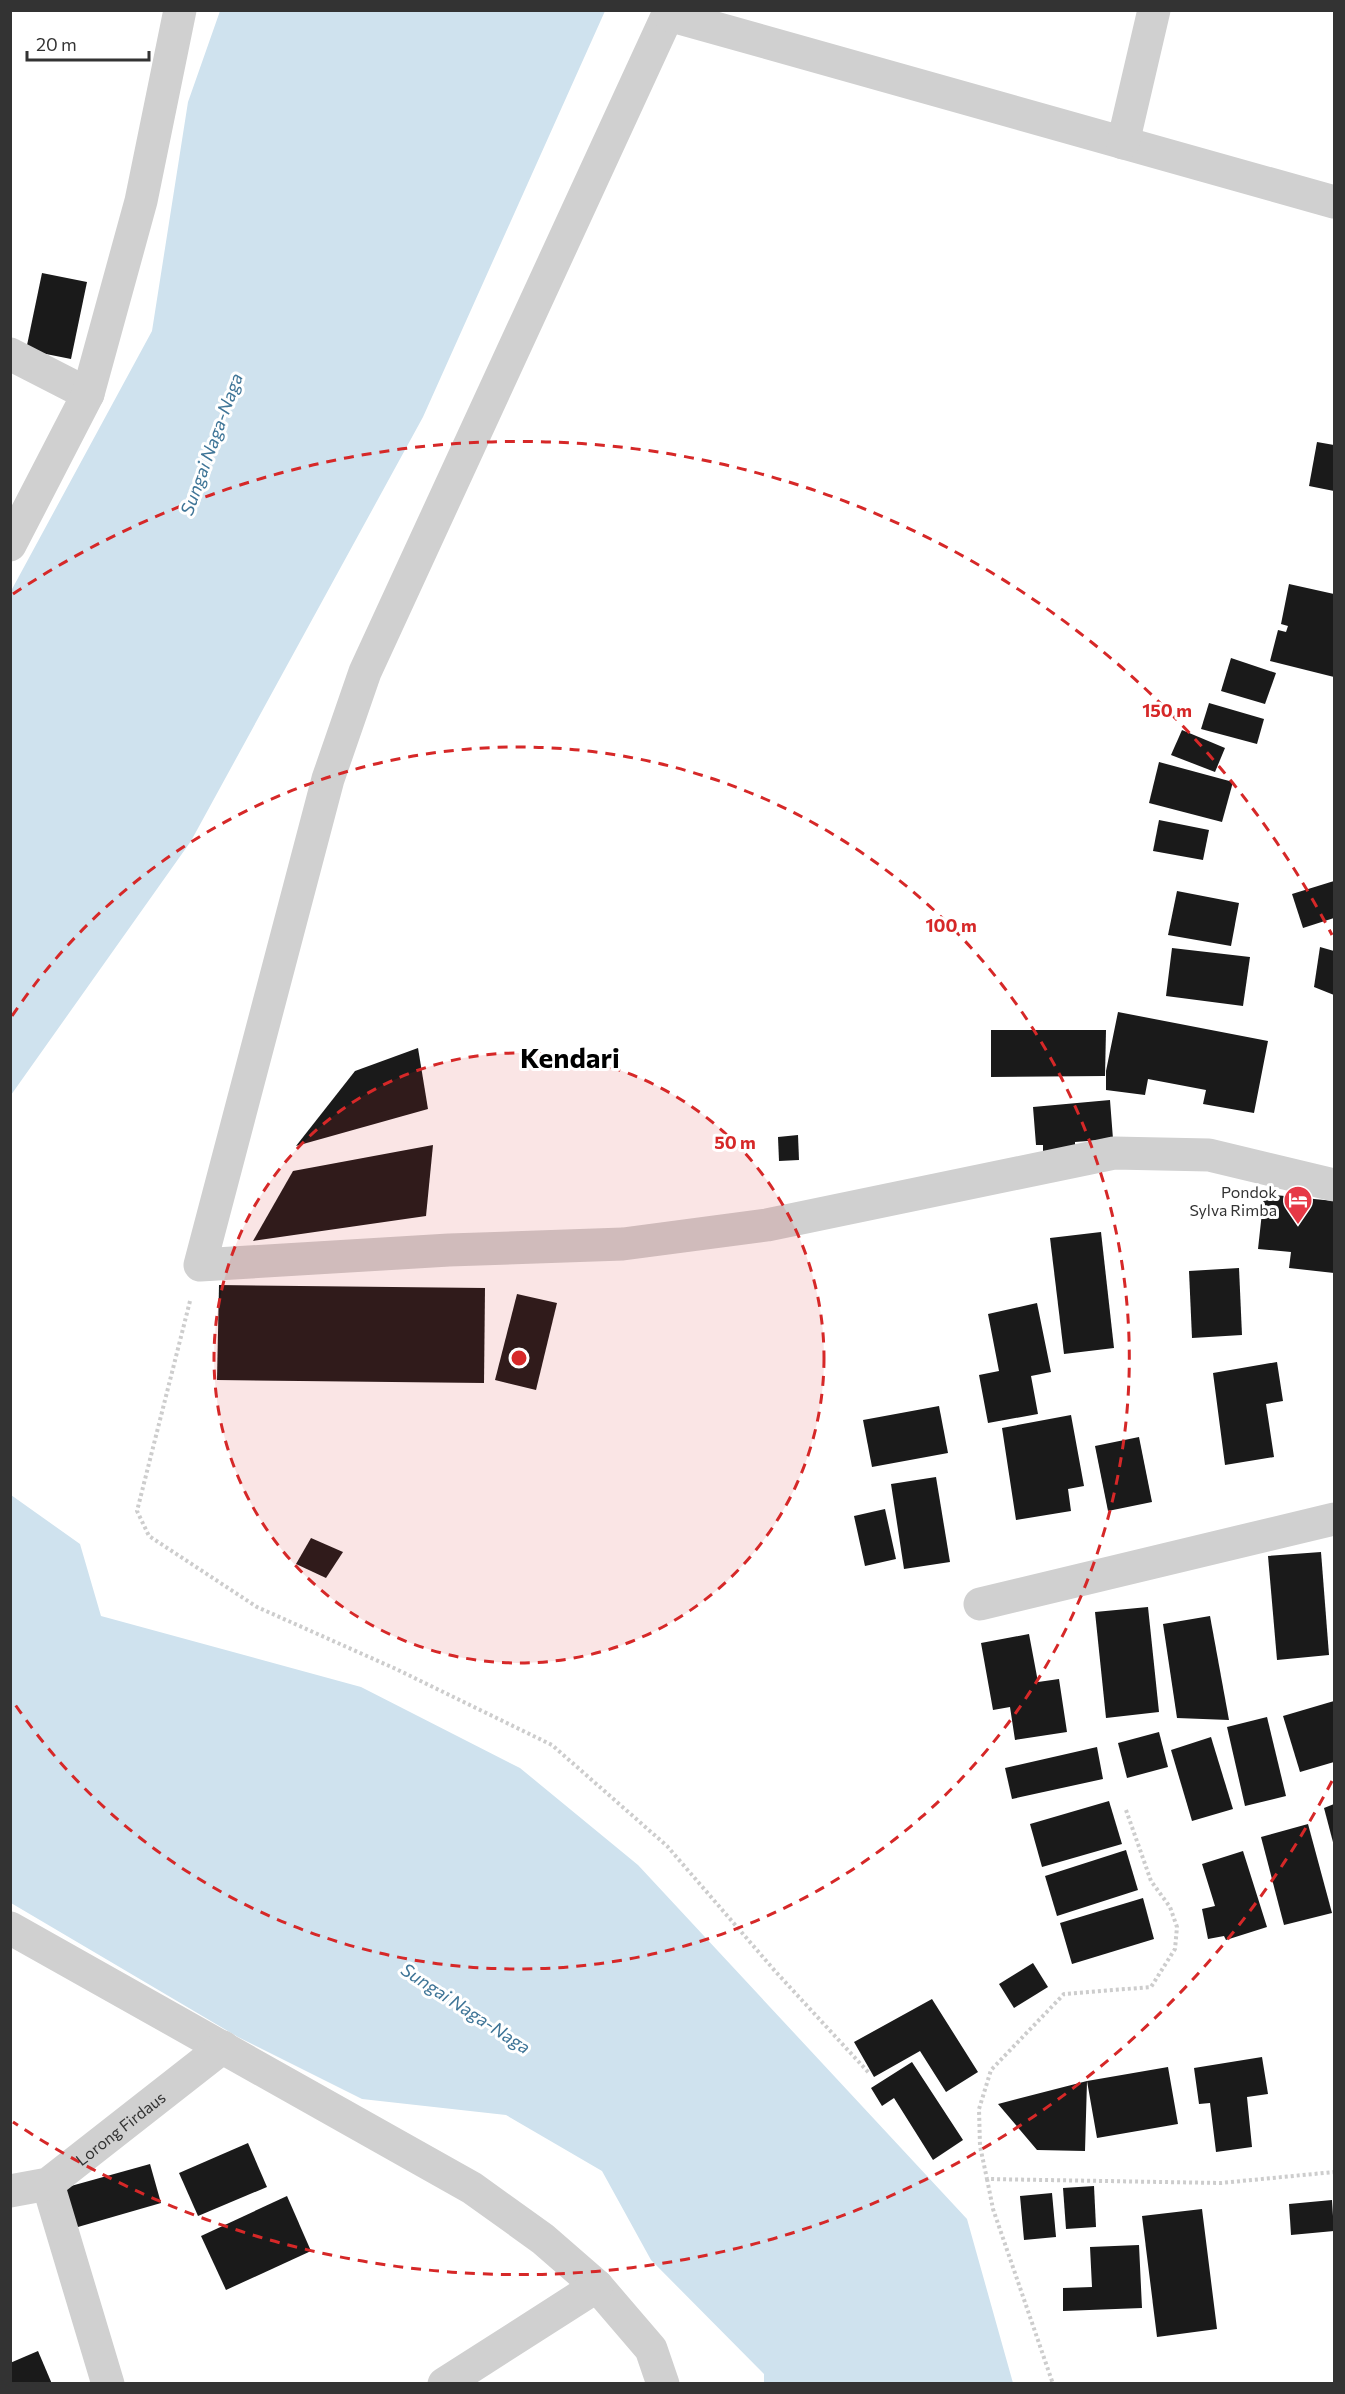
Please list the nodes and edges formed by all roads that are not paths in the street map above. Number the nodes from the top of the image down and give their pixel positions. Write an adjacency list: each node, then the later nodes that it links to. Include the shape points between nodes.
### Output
1 (180, 10): 7 (street, via 141,201)
2 (1154, 10): 4 (street)
3 (669, 13): 4 (street); 9 (street, via 365,672 328,779 200,1265 623,1244 766,1225 1114,1154 1209,1155)
4 (1123, 143): 5 (street)
5 (1335, 202)
6 (10, 354): 7 (street)
7 (88, 394): 8 (street)
8 (10, 545)
9 (1335, 1185)
10 (1335, 1519): 11 (street)
11 (980, 1604)
12 (10, 1928): 13 (street)
13 (223, 2047): 14 (street, Lorong Firdaus); 16 (street, via 472,2188 543,2239)
14 (48, 2184): 15 (street, Lorong Firdaus); 17 (street)
15 (10, 2191)
16 (597, 2286): 18 (street); 19 (street, via 651,2349)
17 (108, 2384)
18 (444, 2384)
19 (663, 2384)

